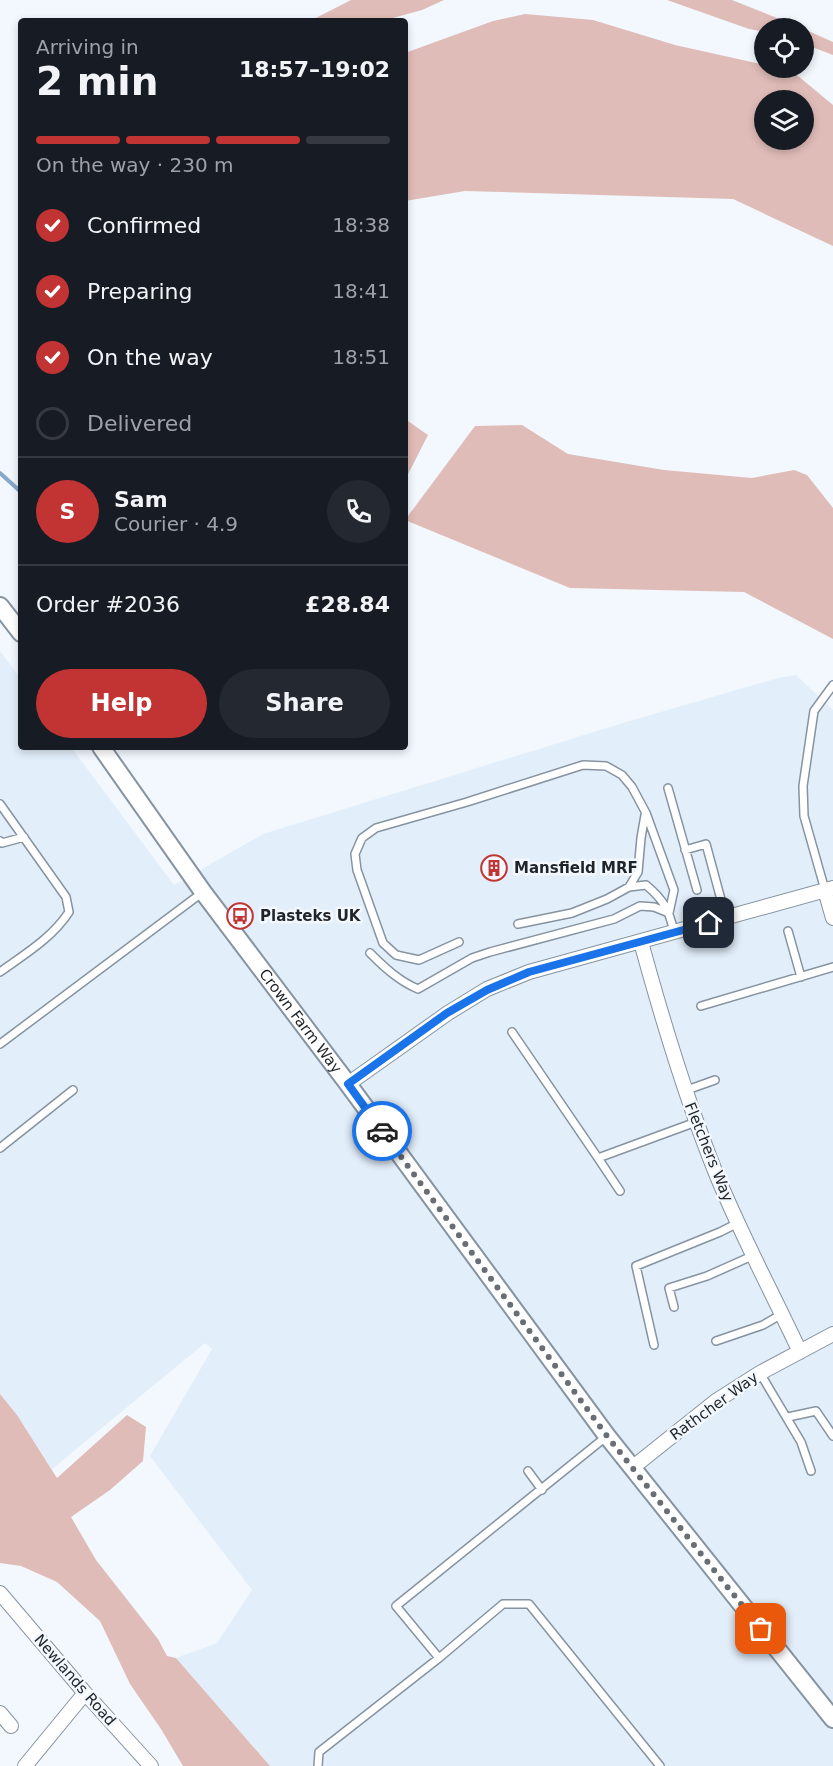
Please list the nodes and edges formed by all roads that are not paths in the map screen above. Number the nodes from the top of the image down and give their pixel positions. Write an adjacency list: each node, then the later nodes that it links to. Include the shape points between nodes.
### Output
1 (0, 606): 2 (street)
2 (18, 629)
3 (833, 685): 12 (lane, via 814,711 803,786 804,816)
4 (104, 750): 14 (street, Crown Farm Way)
5 (668, 788): 10 (lane)
6 (0, 804): 8 (lane)
7 (646, 813): 11 (lane, via 638,872); 15 (lane, via 674,890); 21 (lane, via 622,775 606,766 583,765 376,828 362,838 355,854 357,870 382,943 396,955 419,960)
8 (24, 837): 9 (lane); 25 (lane, via 66,897 69,912 60,926)
9 (0, 841)
10 (685, 850): 13 (lane); 16 (lane, via 706,844)
11 (629, 887): 15 (lane, via 646,885 659,896); 18 (lane, via 572,913)
12 (829, 889): 16 (street); 17 (street)
13 (697, 890)
14 (203, 892): 29 (lane); 31 (street, Crown Farm Way)
15 (669, 913): 20 (lane); 23 (lane, via 640,906 614,919 490,952 472,958 418,990)
16 (726, 918): 20 (street)
17 (833, 918)
18 (518, 924)
19 (788, 931): 26 (lane)
20 (675, 932): 22 (street)
21 (459, 942)
22 (641, 942): 31 (street, via 529,972 487,990 447,1013); 33 (street, Fletchers Way)
23 (370, 953)
24 (833, 967): 26 (lane)
25 (0, 972)
26 (801, 977): 27 (lane)
27 (701, 1006)
28 (512, 1032): 36 (lane)
29 (0, 1044)
30 (715, 1080): 33 (lane)
31 (348, 1084): 48 (street, Crown Farm Way)
32 (73, 1090): 35 (lane)
33 (684, 1091): 34 (street, Fletchers Way)
34 (696, 1122): 36 (lane); 38 (street, Fletchers Way)
35 (0, 1148)
36 (598, 1158): 37 (lane)
37 (620, 1191)
38 (738, 1223): 39 (street, Fletchers Way); 44 (lane, via 636,1266)
39 (752, 1256): 40 (lane, via 669,1288); 41 (street, Fletchers Way)
40 (674, 1308)
41 (782, 1314): 43 (lane); 45 (street, Fletchers Way)
42 (833, 1334): 45 (street, Rathcher Way)
43 (716, 1341)
44 (654, 1345)
45 (800, 1352): 46 (street, Rathcher Way)
46 (760, 1373): 47 (lane); 50 (street, Rathcher Way, via 716,1401)
47 (788, 1417): 49 (lane, via 816,1411); 52 (lane)
48 (607, 1436): 50 (street, Crown Farm Way); 53 (lane)
49 (833, 1436)
50 (632, 1468): 58 (street, Crown Farm Way)
51 (528, 1471): 53 (lane)
52 (811, 1471)
53 (542, 1490): 55 (lane, via 396,1606)
54 (0, 1593): 56 (street, Newlands Road)
55 (439, 1658): 62 (lane, via 319,1752); 63 (lane, via 503,1604 529,1604)
56 (85, 1693): 60 (street); 61 (street, Newlands Road)
57 (0, 1713): 59 (street)
58 (833, 1719)
59 (11, 1725)
60 (25, 1766)
61 (151, 1766)
62 (318, 1766)
63 (660, 1766)

